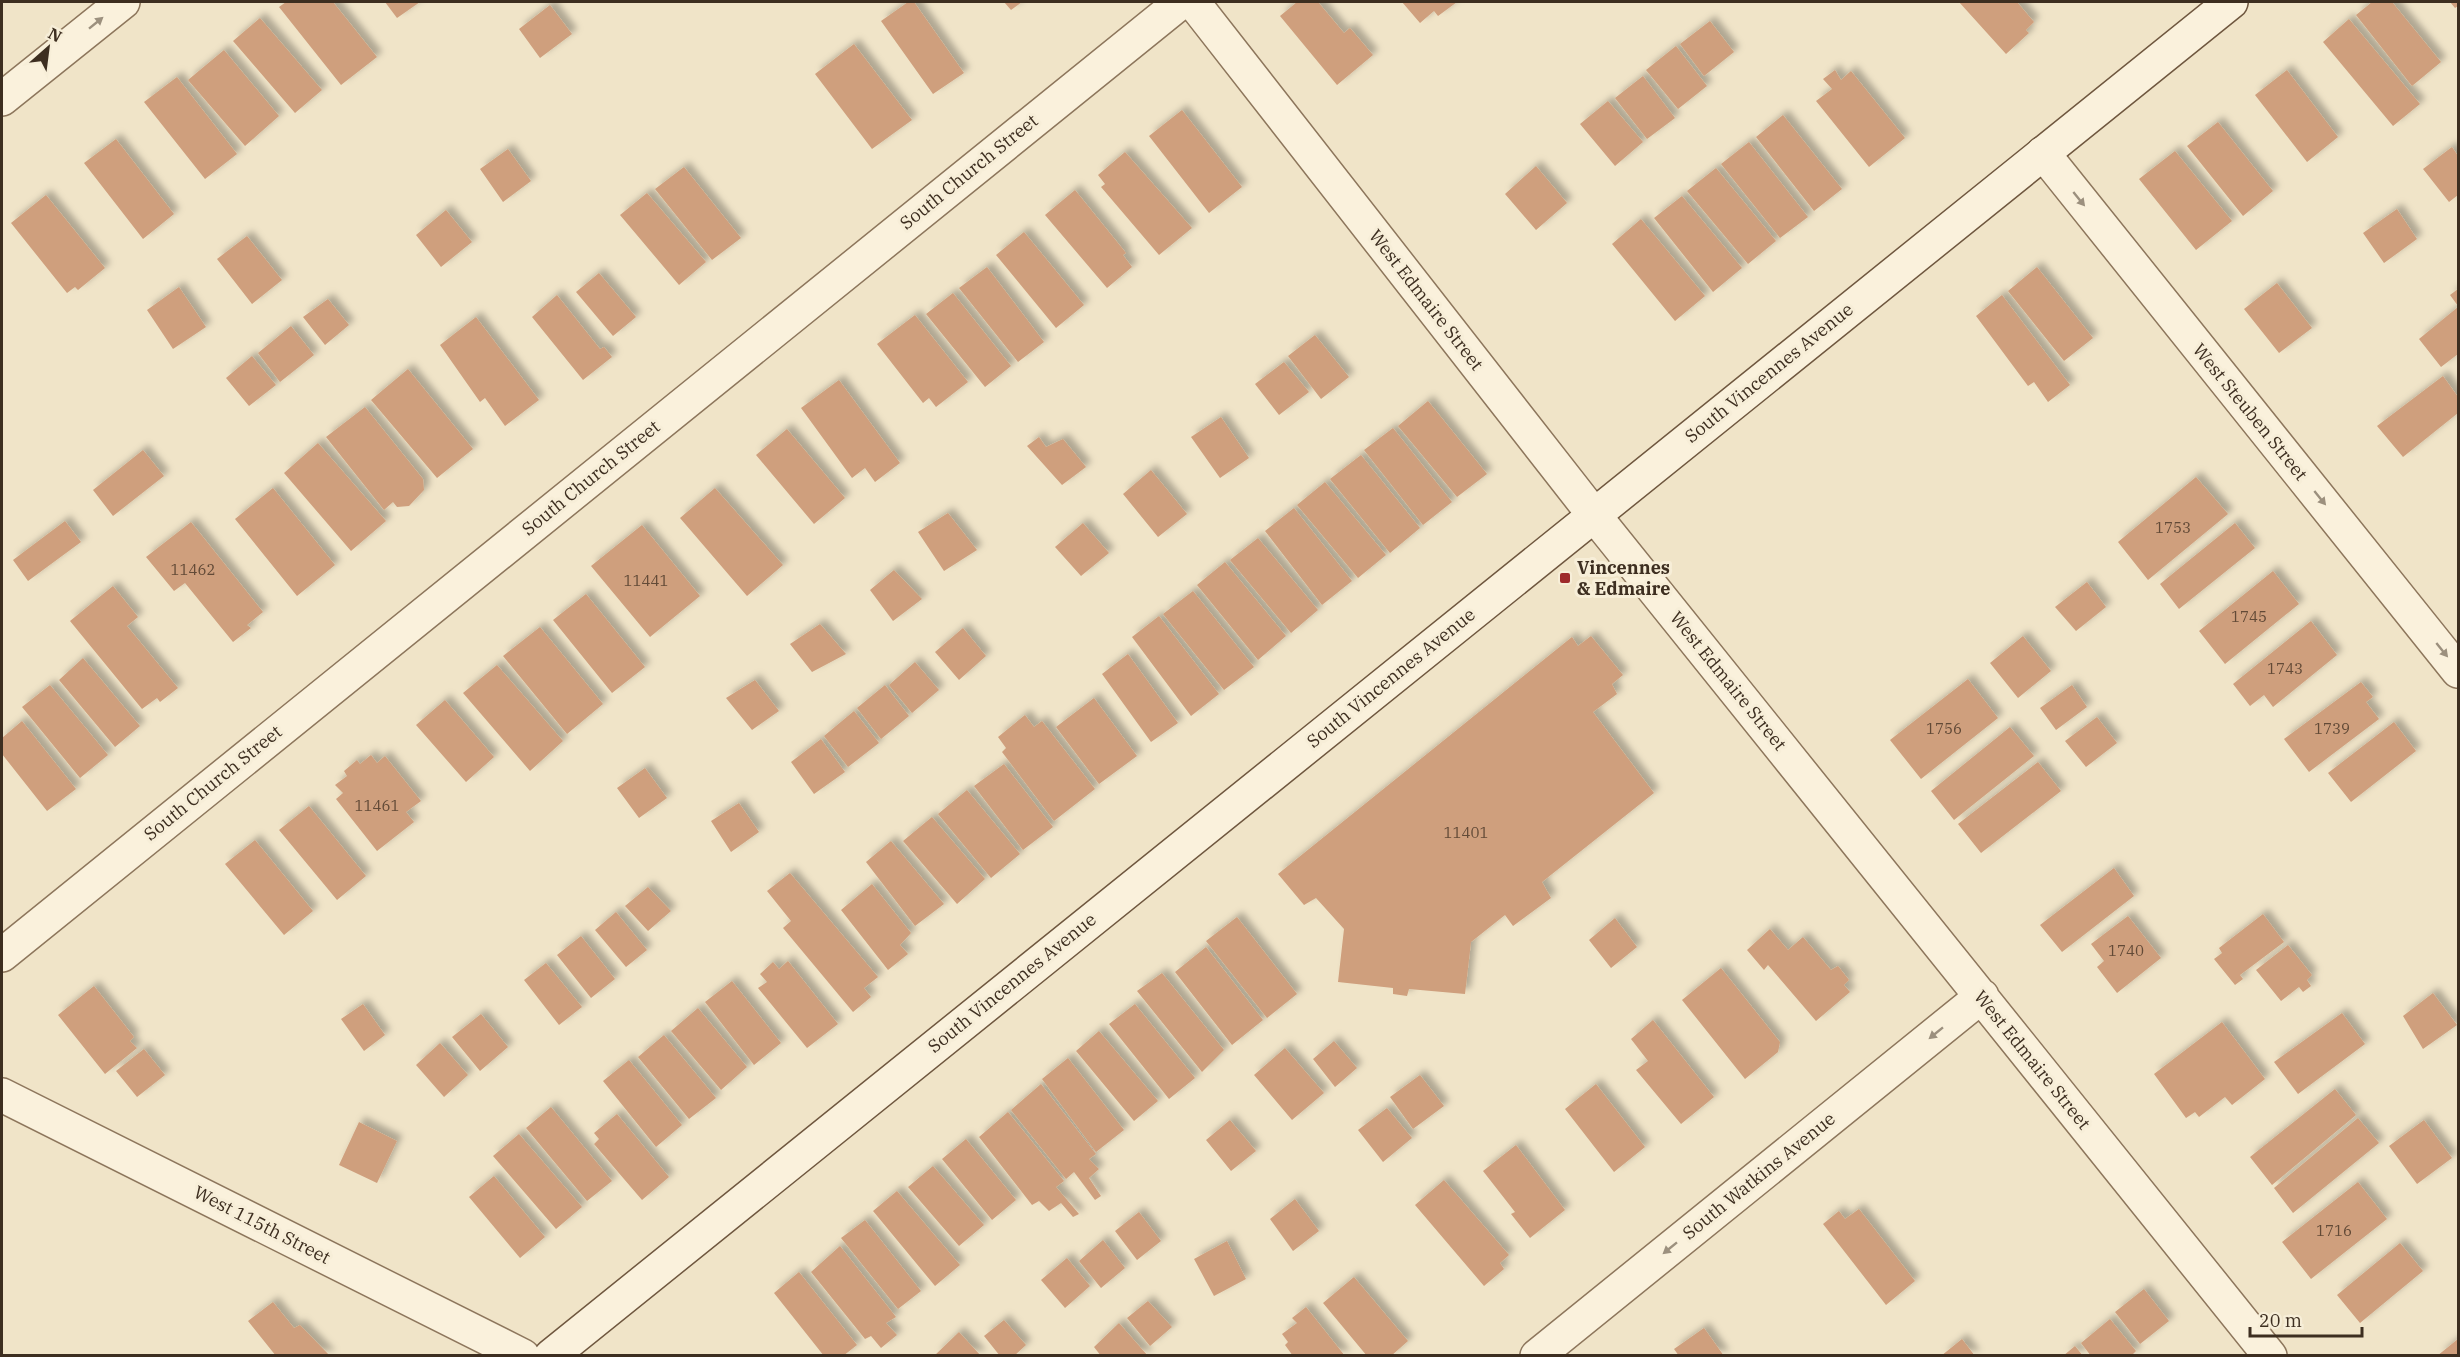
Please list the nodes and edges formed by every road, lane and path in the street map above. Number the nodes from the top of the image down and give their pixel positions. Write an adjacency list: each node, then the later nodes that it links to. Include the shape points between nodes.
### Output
1 (123, 2): 5 (street, one-way to 1)
2 (1181, 2): 9 (street, South Church Street)
3 (1193, 2): 7 (street, West Edmaire Street)
4 (2231, 2): 6 (street, South Vincennes Avenue)
5 (2, 99)
6 (2043, 153): 7 (street, South Vincennes Avenue); 8 (street, West Steuben Street, one-way to 8)
7 (1594, 515): 10 (street, West Edmaire Street); 13 (street, South Vincennes Avenue)
8 (2458, 671)
9 (2, 955)
10 (1982, 996): 14 (street, South Watkins Avenue, one-way to 14); 15 (street, West Edmaire Street)
11 (2, 1095): 12 (street, West 115th Street)
12 (523, 1356)
13 (551, 1356)
14 (1537, 1356)
15 (2270, 1356)

